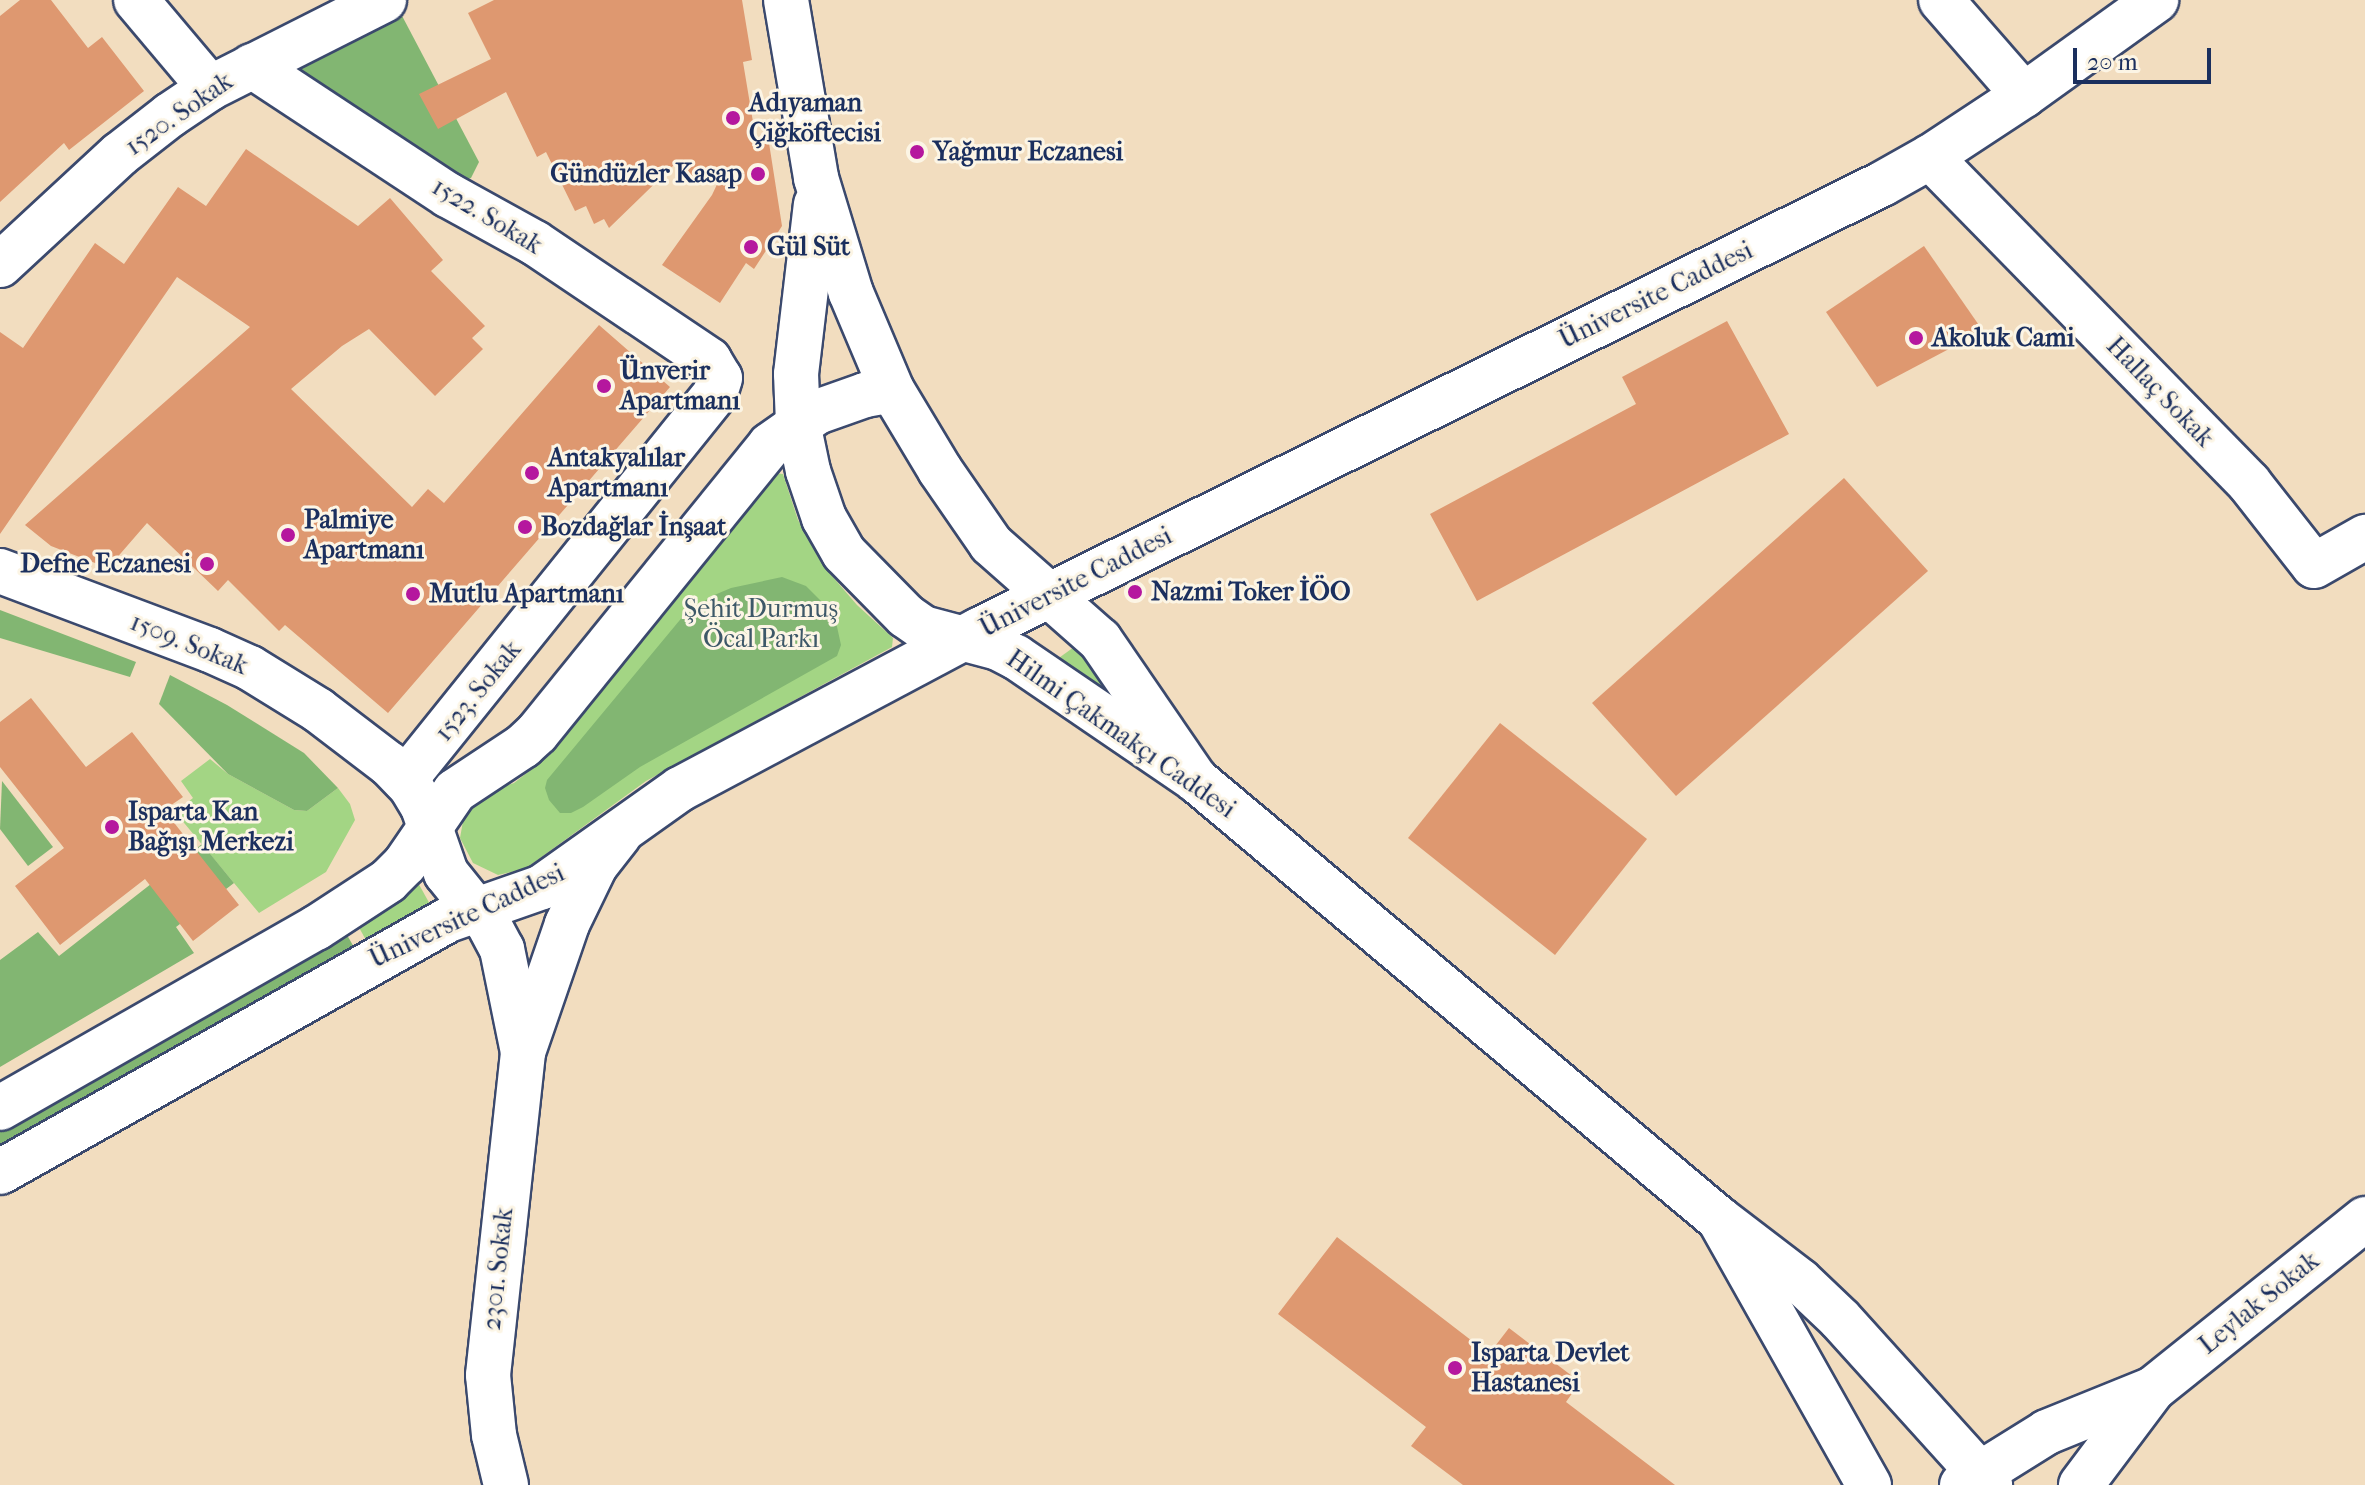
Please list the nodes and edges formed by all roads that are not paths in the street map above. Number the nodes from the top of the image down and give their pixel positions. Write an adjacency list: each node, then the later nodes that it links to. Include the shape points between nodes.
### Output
1 (136, 0): 7 (main road)
2 (384, 0): 6 (main road, 1520. Sokak)
3 (786, 0): 10 (main road, Hilmi Çakmakçı Caddesi)
4 (1941, 0): 8 (main road)
5 (2156, 0): 8 (main road, Üniversite Caddesi)
6 (252, 66): 7 (main road, 1520. Sokak); 12 (main road, 1522. Sokak, via 448,195 535,243 709,360)
7 (210, 88): 11 (main road, 1520. Sokak, via 120,154)
8 (2024, 95): 9 (main road, Üniversite Caddesi)
9 (1930, 157): 15 (main road, Hallaç Sokak, via 2249,483 2314,566); 17 (main road, Üniversite Caddesi)
10 (816, 178): 13 (main road, Hilmi Çakmakçı Caddesi, via 851,293); 14 (main road, Hilmi Çakmakçı Caddesi, via 796,374)
11 (0, 265)
12 (718, 372): 20 (main road, 1523. Sokak, via 715,394)
13 (892, 390): 14 (main road, via 842,402); 17 (main road, Hilmi Çakmakçı Caddesi, via 991,544)
14 (798, 423): 18 (main road, Hilmi Çakmakçı Caddesi, via 824,518 844,553 923,628); 19 (main road, via 757,460 537,733)
15 (2365, 537)
16 (0, 571): 20 (main road, 1509. Sokak, via 250,668)
17 (1048, 594): 18 (main road, Üniversite Caddesi); 21 (main road, Hilmi Çakmakçı Caddesi, via 1100,640)
18 (964, 639): 21 (main road, Hilmi Çakmakçı Caddesi, via 1016,657); 22 (main road, Üniversite Caddesi, via 680,789)
19 (486, 768): 20 (main road); 23 (main road, via 455,791)
20 (411, 773): 23 (main road, 1509. Sokak)
21 (1196, 780): 28 (main road, Hilmi Çakmakçı Caddesi)
22 (625, 826): 24 (main road, Üniversite Caddesi, via 542,887); 25 (main road, 2301. Sokak, via 580,894)
23 (431, 828): 24 (main road, 1509. Sokak, via 446,873); 26 (main road, via 405,864 371,894)
24 (474, 908): 25 (main road, 2301. Sokak, via 502,949); 27 (main road, Üniversite Caddesi)
25 (523, 1052): 32 (main road, 2301. Sokak, via 488,1375)
26 (0, 1108)
27 (0, 1172)
28 (1719, 1219): 31 (main road, Hilmi Çakmakçı Caddesi, via 1840,1319); 33 (main road, Hilmi Çakmakçı Caddesi)
29 (2365, 1219): 30 (main road, Leylak Sokak)
30 (2153, 1389): 31 (main road, Leylak Sokak, via 2047,1432); 34 (main road, Leylak Sokak)
31 (1977, 1481)
32 (506, 1485)
33 (1869, 1485)
34 (2081, 1485)

